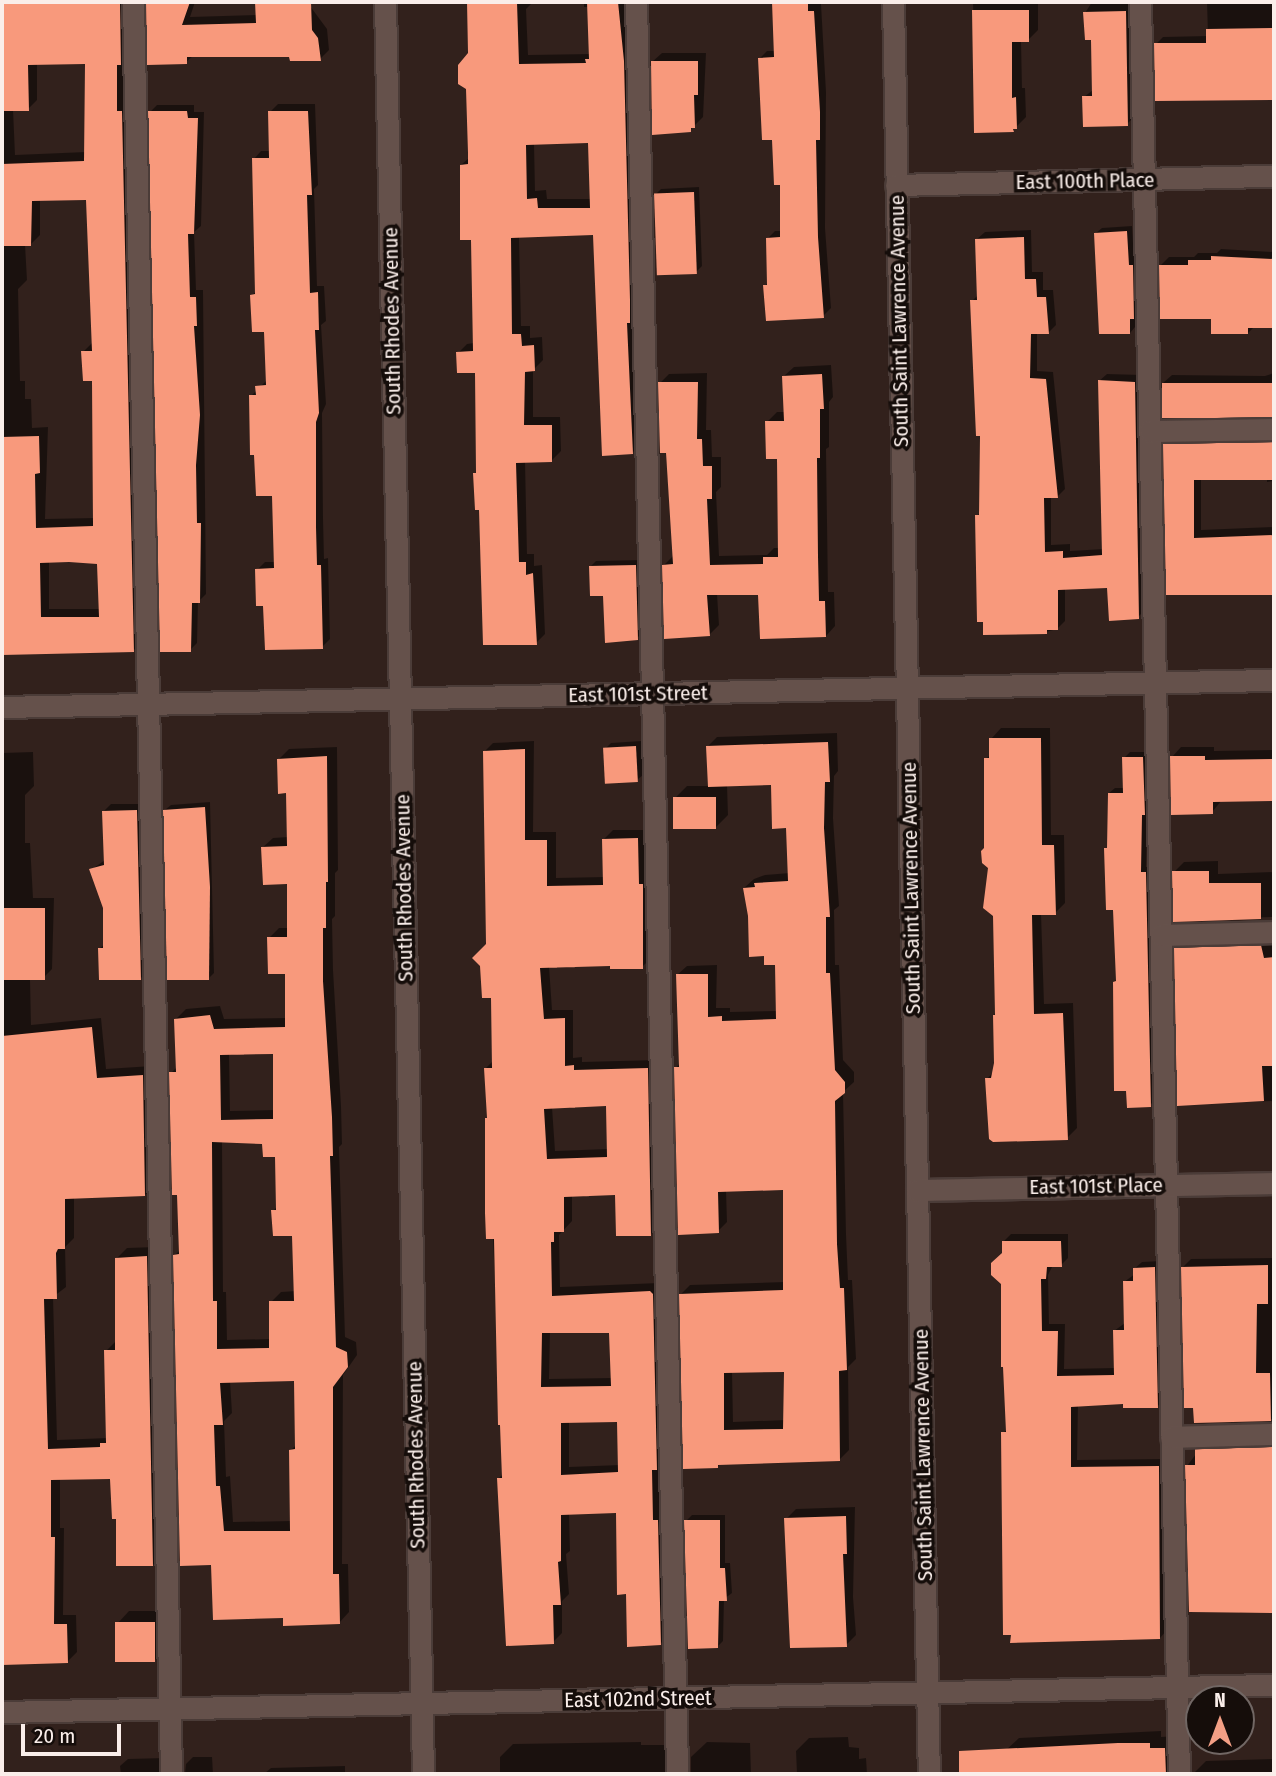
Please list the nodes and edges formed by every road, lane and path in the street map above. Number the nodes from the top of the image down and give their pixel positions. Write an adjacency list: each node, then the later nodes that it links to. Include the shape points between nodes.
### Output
1 (133, 2): 16 (street)
2 (385, 2): 15 (street, South Rhodes Avenue)
3 (636, 2): 14 (street)
4 (892, 2): 8 (street, South Saint Lawrence Avenue)
5 (1140, 2): 7 (street)
6 (1274, 176): 7 (street, East 100th Place)
7 (1144, 179): 8 (street, East 100th Place); 10 (street)
8 (896, 185): 13 (street, South Saint Lawrence Avenue)
9 (1274, 429): 10 (street)
10 (1150, 432): 12 (street)
11 (1274, 680): 12 (street, East 101st Street)
12 (1155, 682): 13 (street, East 101st Street); 19 (street)
13 (907, 688): 14 (street, East 101st Street); 22 (street, South Saint Lawrence Avenue)
14 (652, 693): 15 (street, East 101st Street); 28 (street)
15 (400, 698): 16 (street, East 101st Street); 29 (street, South Rhodes Avenue)
16 (148, 704): 17 (street, East 101st Street); 30 (street)
17 (2, 707)
18 (1274, 932): 19 (street)
19 (1161, 935): 21 (street)
20 (1274, 1182): 21 (street, East 101st Place)
21 (1166, 1185): 22 (street, East 101st Place); 24 (street)
22 (917, 1190): 27 (street, South Saint Lawrence Avenue)
23 (1274, 1434): 24 (street)
24 (1171, 1437): 26 (street)
25 (1274, 1685): 26 (street, East 102nd Street)
26 (1177, 1687): 27 (street, East 102nd Street); 36 (street)
27 (928, 1692): 28 (street, East 102nd Street); 35 (street, South Saint Lawrence Avenue)
28 (675, 1698): 29 (street, East 102nd Street); 34 (street)
29 (422, 1703): 30 (street, East 102nd Street); 33 (street, South Rhodes Avenue)
30 (170, 1708): 31 (street, East 102nd Street); 32 (street)
31 (2, 1712)
32 (171, 1774)
33 (423, 1774)
34 (677, 1774)
35 (929, 1774)
36 (1179, 1774)

